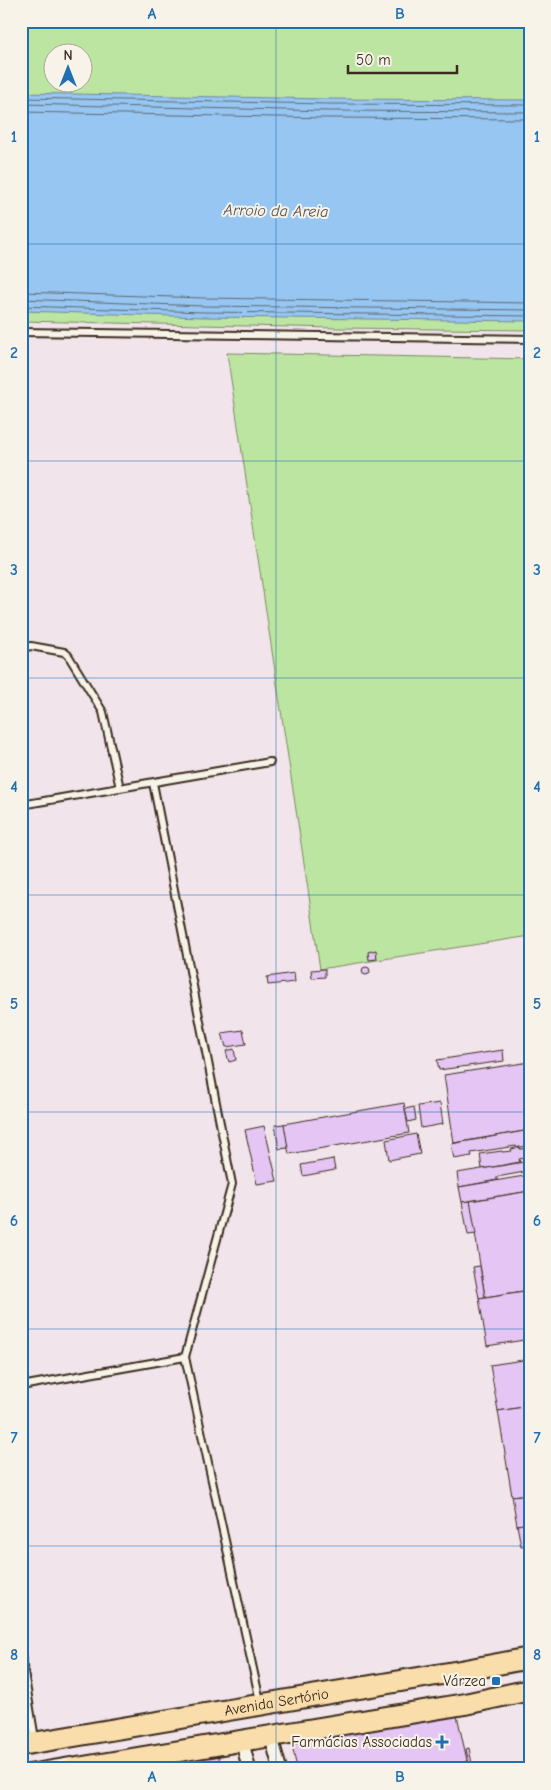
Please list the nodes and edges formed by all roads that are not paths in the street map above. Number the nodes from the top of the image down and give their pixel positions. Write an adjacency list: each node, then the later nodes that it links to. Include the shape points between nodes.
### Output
1 (21, 332): 2 (lane)
2 (530, 339)
3 (21, 648): 6 (lane, via 31,646 68,655 103,712)
4 (270, 762): 5 (lane)
5 (153, 783): 6 (lane); 8 (lane, via 232,1184)
6 (120, 788): 7 (lane)
7 (21, 805)
8 (185, 1357): 9 (lane); 13 (lane)
9 (21, 1386)
10 (21, 1654): 16 (lane)
11 (530, 1658): 13 (main road, Avenida Sertório)
12 (530, 1690): 14 (main road, via 465,1704)
13 (261, 1705): 16 (main road, Avenida Sertório)
14 (270, 1732): 15 (main road); 20 (street)
15 (241, 1737): 17 (main road); 19 (street)
16 (28, 1744)
17 (74, 1766): 18 (lane)
18 (23, 1769)
19 (249, 1769)
20 (280, 1769)

